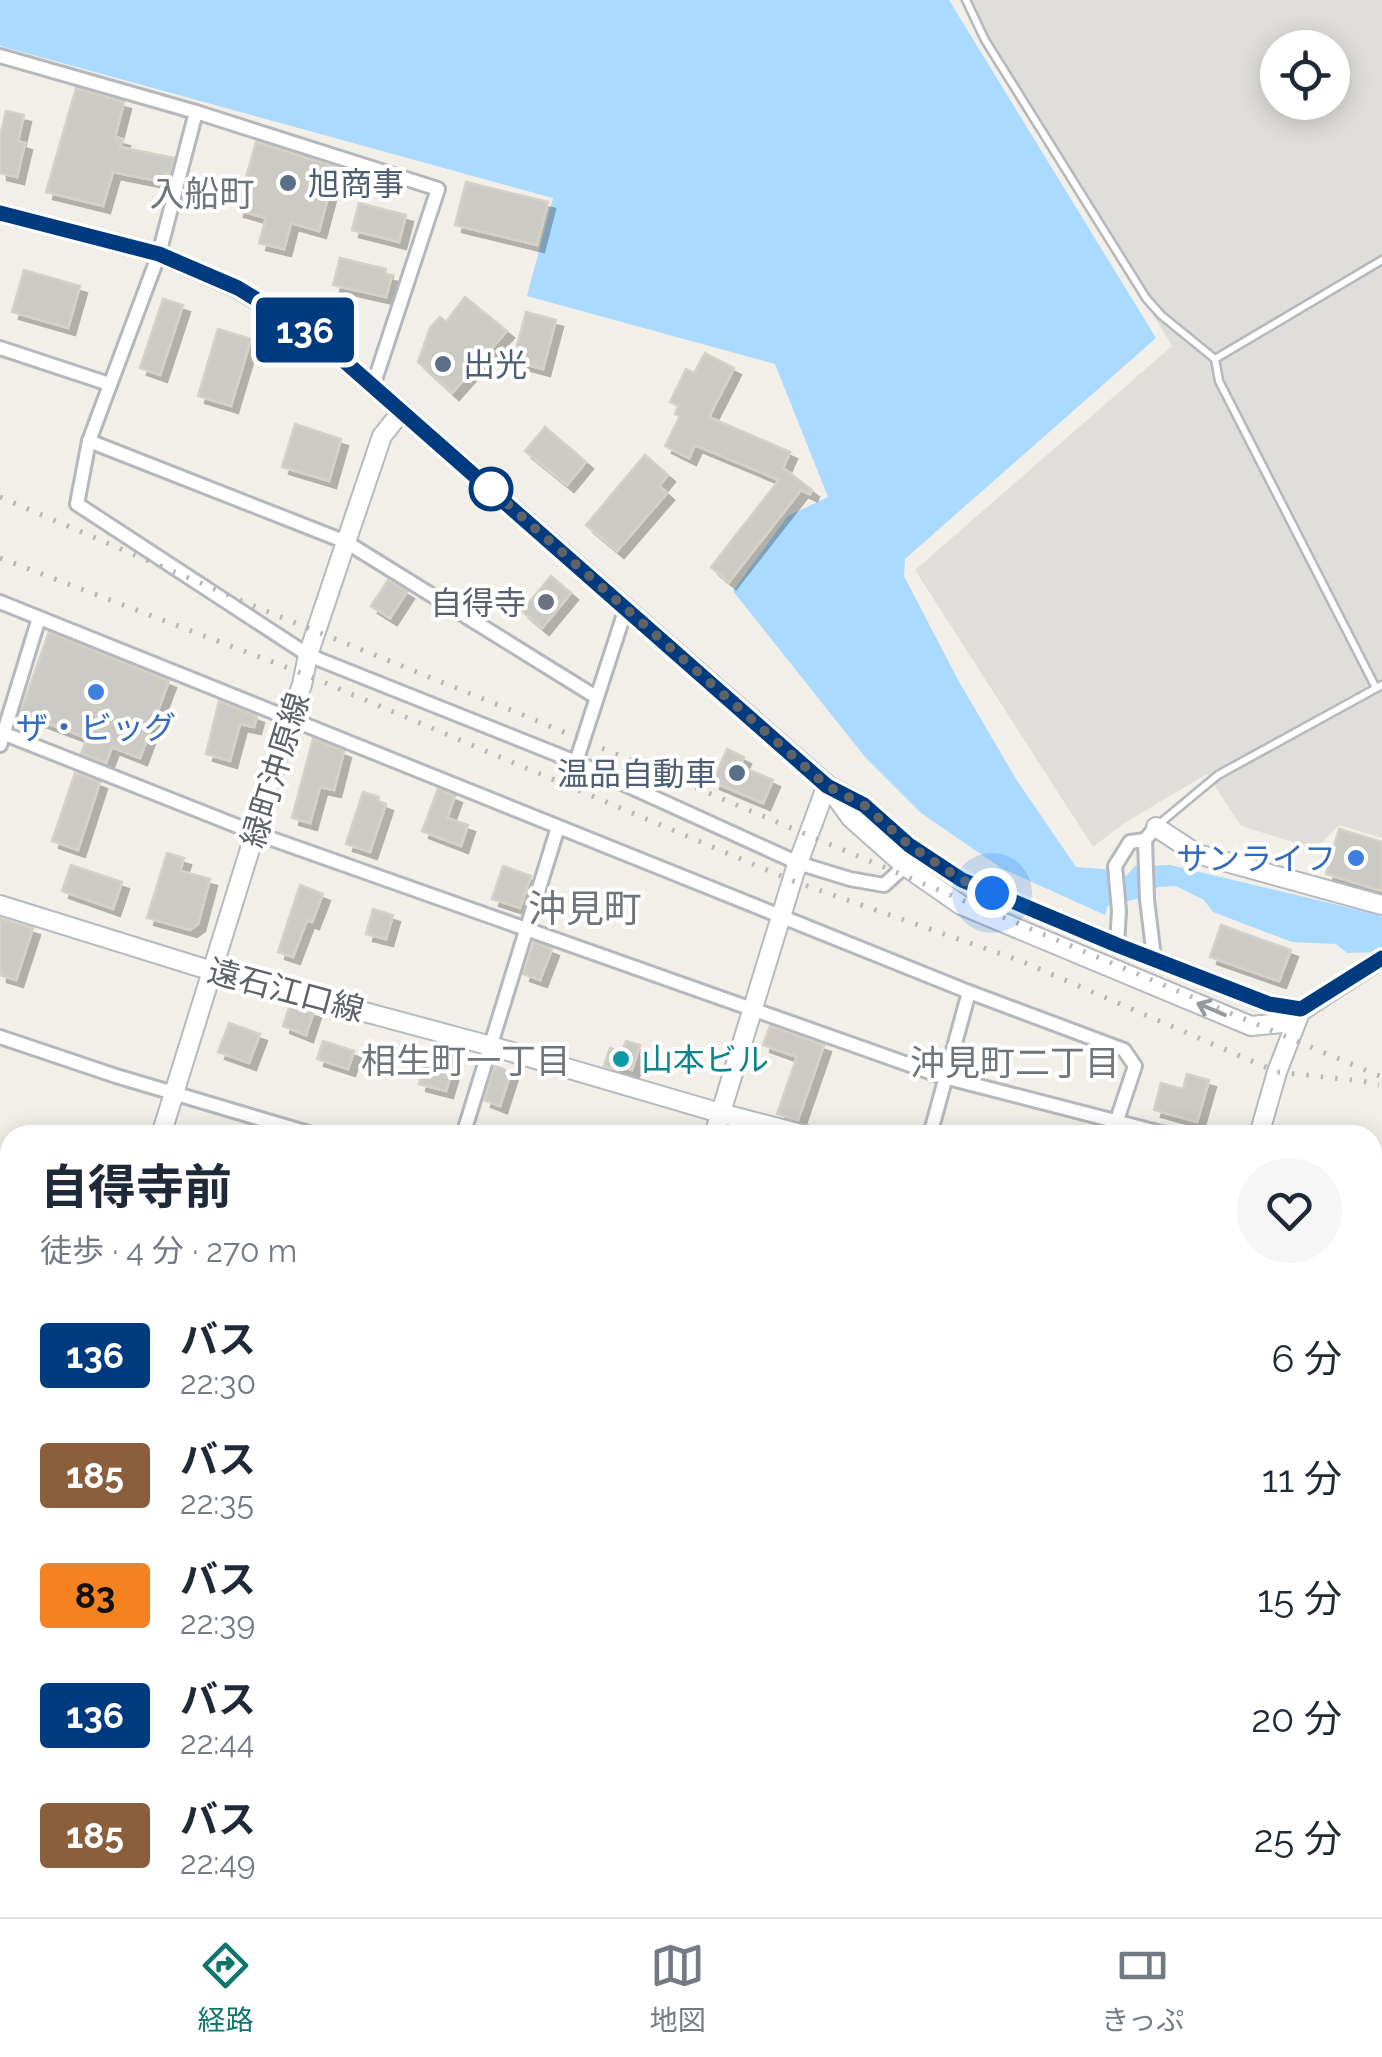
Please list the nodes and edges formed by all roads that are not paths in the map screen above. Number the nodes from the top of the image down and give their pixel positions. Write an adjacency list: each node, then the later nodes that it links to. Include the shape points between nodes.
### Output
1 (966, 0): 8 (lane, via 1146,298)
2 (0, 56): 3 (street)
3 (196, 112): 5 (street); 10 (street, via 438,188)
4 (0, 213): 5 (street)
5 (159, 254): 9 (street); 10 (street, via 238,288 317,337)
6 (1382, 260): 8 (lane)
7 (0, 348): 9 (street)
8 (1215, 359): 18 (lane, via 1219,380)
9 (109, 384): 12 (street)
10 (372, 386): 11 (street)
11 (402, 411): 13 (street, 緑町沖原線, via 382,436); 15 (street)
12 (89, 442): 13 (street); 17 (street, via 77,504)
13 (346, 542): 17 (street, 緑町沖原線); 19 (street)
14 (0, 602): 16 (street)
15 (626, 608): 19 (street); 23 (street)
16 (39, 618): 20 (street); 21 (street)
17 (308, 655): 20 (street, 緑町沖原線); 22 (street)
18 (1379, 687): 26 (lane, via 1218,775)
19 (596, 698): 22 (street)
20 (288, 720): 24 (street); 25 (street, 緑町沖原線)
21 (1, 737): 25 (street)
22 (576, 762): 27 (street)
23 (827, 786): 27 (street); 28 (street, via 850,818); 33 (street, via 864,805 962,880)
24 (558, 827): 31 (street); 32 (street)
25 (255, 834): 32 (street); 36 (street, 緑町沖原線)
26 (1150, 834): 29 (street, via 1197,854); 33 (street, via 1130,842 1115,866); 34 (street, via 1145,861)
27 (798, 863): 28 (street, via 884,885); 31 (street)
28 (905, 866): 38 (street, one-way to 28, via 1283,1022 1252,1026 961,905)
29 (1382, 904)
30 (0, 905): 36 (street, 遠石江口線)
31 (782, 916): 37 (street); 39 (street)
32 (526, 929): 39 (street); 41 (street)
33 (1117, 945): 34 (street)
34 (1154, 958): 38 (street, via 1269,1004)
35 (1380, 960): 38 (street)
36 (212, 971): 41 (street, 遠石江口線); 43 (street, 緑町沖原線)
37 (970, 992): 42 (street); 45 (street, via 1124,1050 1135,1066)
38 (1301, 1009): 54 (street)
39 (752, 1010): 42 (street); 44 (street)
40 (0, 1037): 43 (street)
41 (490, 1046): 44 (street, 遠石江口線); 48 (street)
42 (944, 1077): 45 (street); 51 (street)
43 (173, 1092): 46 (street, 緑町沖原線); 47 (street)
44 (720, 1113): 49 (street); 50 (street, 遠石江口線)
45 (1118, 1121): 52 (street); 53 (street)
46 (164, 1125)
47 (282, 1125)
48 (465, 1125)
49 (717, 1125)
50 (766, 1125)
51 (932, 1125)
52 (1116, 1125)
53 (1133, 1125)
54 (1262, 1125)

